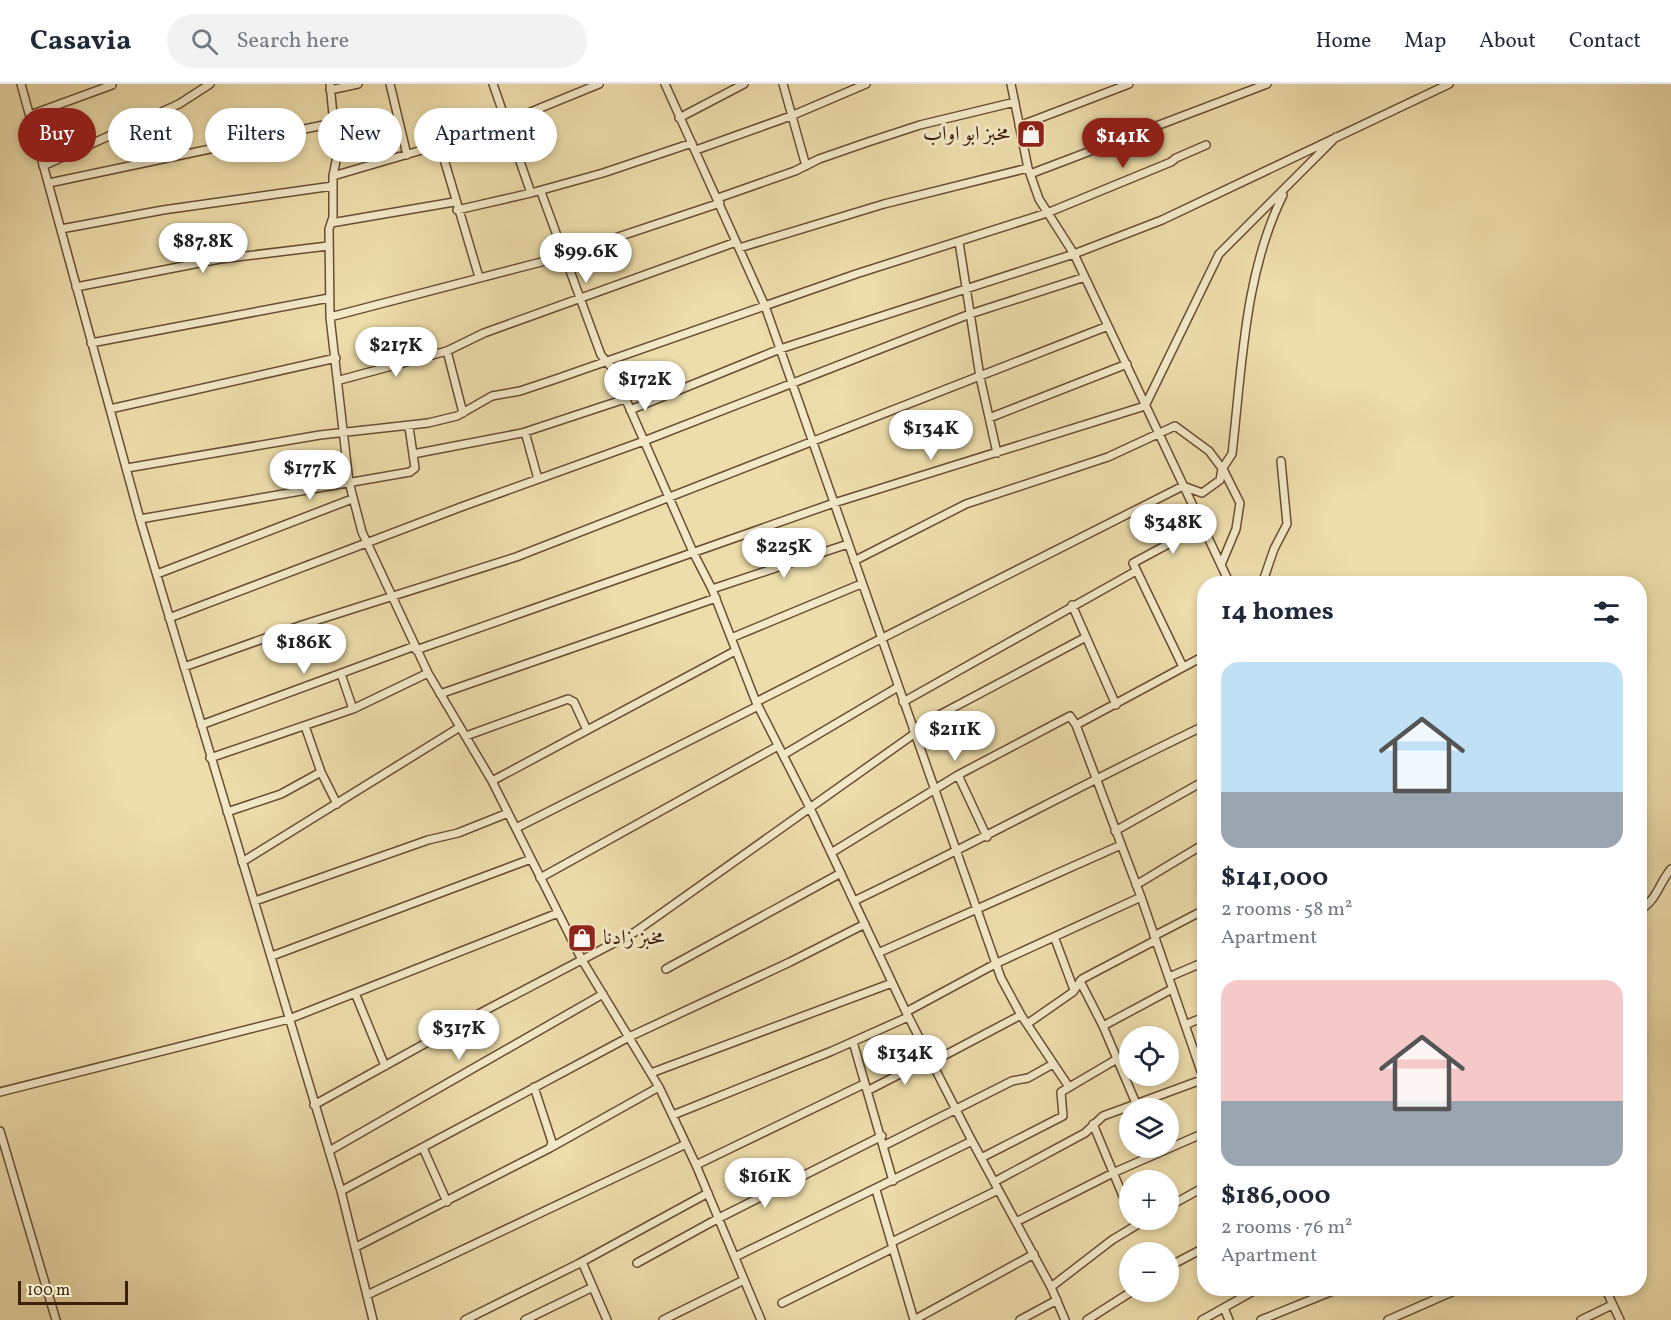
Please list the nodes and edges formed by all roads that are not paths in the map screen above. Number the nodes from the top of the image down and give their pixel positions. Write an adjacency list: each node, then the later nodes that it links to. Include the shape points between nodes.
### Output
1 (21, 84): 18 (street)
2 (210, 84): 37 (street, via 179,104)
3 (358, 84): 16 (street)
4 (390, 84): 32 (street)
5 (493, 84): 21 (street)
6 (599, 84): 22 (street)
7 (665, 84): 24 (street)
8 (744, 84): 24 (street)
9 (783, 84): 23 (street)
10 (866, 84): 23 (street)
11 (1011, 84): 17 (street)
12 (1129, 84): 26 (street)
13 (1267, 84): 39 (street)
14 (1449, 84): 27 (street)
15 (112, 85): 19 (street)
16 (330, 87): 20 (street)
17 (1015, 102): 26 (street); 38 (street, via 920,125)
18 (28, 108)
19 (49, 108)
20 (332, 108)
21 (501, 108)
22 (535, 108)
23 (791, 116): 30 (street); 38 (street)
24 (679, 118): 28 (street)
25 (318, 126): 41 (street)
26 (1019, 126): 39 (street)
27 (1336, 137): 43 (street); 55 (street, via 1162,220)
28 (692, 142): 30 (street); 44 (street)
29 (1206, 145): 49 (street)
30 (696, 150): 46 (street)
31 (414, 153): 32 (street)
32 (407, 155): 40 (street)
33 (42, 162): 37 (street)
34 (336, 162): 40 (street)
35 (443, 162): 47 (street)
36 (520, 162): 45 (street)
37 (43, 166): 41 (street)
38 (806, 166): 46 (street)
39 (1029, 171): 49 (street); 53 (street, via 884,204)
40 (333, 176): 42 (street)
41 (49, 183): 51 (street)
42 (333, 186): 50 (street); 51 (street)
43 (1285, 190): 77 (street, via 1219,254); 92 (street, via 1271,220 1253,285 1232,454)
44 (541, 192): 45 (street); 56 (street)
45 (531, 193): 48 (street)
46 (719, 201): 53 (street); 56 (street)
47 (454, 202): 48 (street); 50 (street)
48 (457, 210): 57 (street)
49 (1047, 213): 52 (street); 55 (street)
50 (331, 223): 54 (street)
51 (61, 229): 59 (street)
52 (959, 242): 60 (street); 63 (street)
53 (738, 245): 62 (street); 63 (street)
54 (328, 246): 59 (street, via 180,266); 61 (street)
55 (1074, 254): 58 (street); 60 (street)
56 (564, 255): 57 (street); 62 (street)
57 (479, 277): 65 (street)
58 (1085, 277): 64 (street); 66 (street)
59 (76, 287): 67 (street)
60 (967, 287): 64 (street); 68 (street)
61 (329, 298): 65 (street); 67 (street)
62 (579, 299): 69 (street, via 484,333); 71 (street)
63 (765, 306): 68 (street); 71 (street)
64 (970, 314): 73 (street); 75 (street)
65 (330, 317): 70 (street)
66 (1108, 326): 72 (street); 73 (street)
67 (91, 343): 78 (street)
68 (780, 349): 75 (street); 79 (street)
69 (447, 351): 74 (street); 80 (street)
70 (336, 358): 74 (street); 78 (street)
71 (606, 362): 76 (street); 80 (street, via 520,391 492,396)
72 (1127, 364): 77 (street); 81 (street)
73 (980, 377): 81 (street); 87 (street)
74 (340, 380): 83 (street)
75 (790, 382): 86 (street); 87 (street)
76 (625, 399): 79 (street); 84 (street)
77 (1145, 406): 85 (street); 88 (street)
78 (110, 409): 91 (street)
79 (630, 410): 86 (street)
80 (463, 413): 82 (street)
81 (989, 418): 88 (street)
82 (409, 427): 83 (street); 89 (street)
83 (345, 432): 91 (street); 94 (street)
84 (525, 432): 89 (street); 93 (street)
85 (1158, 436): 92 (street, via 1174,426 1209,451); 95 (street); 104 (street, via 1108,457 966,504)
86 (644, 441): 93 (street); 96 (street)
87 (813, 443): 96 (street); 98 (street)
88 (997, 453): 98 (street)
89 (413, 454): 94 (street, via 413,471)
90 (1281, 461): 109 (street, via 1287,524)
91 (126, 468): 99 (street)
92 (1222, 469): 95 (street, via 1220,480 1202,493); 105 (street, via 1240,502 1236,529)
93 (537, 479): 101 (street)
94 (350, 482): 97 (street); 99 (street)
95 (1183, 486): 100 (street); 118 (street)
96 (669, 498): 103 (street); 112 (street, via 506,561)
97 (352, 499): 101 (street); 107 (street)
98 (834, 503): 102 (street); 103 (street)
99 (140, 519): 107 (street)
100 (1202, 526): 105 (street); 106 (street, via 1133,563)
101 (368, 543): 112 (street); 115 (street)
102 (848, 544): 104 (street); 111 (street)
103 (693, 552): 111 (street); 119 (street)
104 (854, 561): 110 (street)
105 (1221, 565): 108 (street)
106 (1136, 571): 114 (street); 123 (street)
107 (156, 574): 115 (street)
108 (1226, 576)
109 (1265, 576)
110 (861, 584): 117 (street); 118 (street)
111 (712, 589): 113 (street)
112 (394, 596): 119 (street); 122 (street)
113 (716, 598): 117 (street); 127 (street)
114 (1072, 605): 116 (street); 128 (street)
115 (170, 618): 122 (street)
116 (1086, 637): 130 (street); 138 (street)
117 (731, 638): 120 (street)
118 (881, 638): 126 (street); 129 (street)
119 (416, 648): 124 (street); 125 (street)
120 (735, 651): 129 (street); 136 (street)
121 (1197, 660): 123 (street)
122 (184, 667): 132 (street)
123 (1183, 667): 130 (street)
124 (428, 673): 127 (street); 131 (street)
125 (341, 674): 131 (street); 132 (street)
126 (898, 687): 128 (street); 141 (street)
127 (440, 694): 135 (street)
128 (903, 702): 138 (street)
129 (757, 704): 140 (street); 153 (street)
130 (1116, 705): 133 (street)
131 (352, 709): 134 (street)
132 (201, 725): 142 (street)
133 (1076, 725): 144 (street, via 1066,716); 145 (street)
134 (305, 726): 142 (street); 143 (street)
135 (460, 727): 139 (street); 149 (street)
136 (586, 729): 139 (street, via 574,702 568,699); 146 (street)
137 (1197, 729): 145 (street)
138 (914, 732): 148 (street); 150 (street)
139 (466, 736): 146 (street)
140 (778, 746): 141 (street); 164 (street)
141 (783, 755): 150 (street)
142 (210, 758): 151 (street)
143 (321, 772): 149 (street); 151 (street, via 281,794)
144 (958, 775): 148 (street); 155 (street)
145 (1095, 778): 154 (street); 155 (street)
146 (492, 781): 152 (street)
147 (1197, 785): 154 (street)
148 (935, 790): 158 (street); 159 (street)
149 (337, 804): 161 (street)
150 (810, 808): 159 (street); 178 (street, via 635,932)
151 (226, 812): 161 (street)
152 (508, 813): 153 (street); 167 (street)
153 (516, 828): 160 (street)
154 (1115, 831): 156 (street)
155 (987, 837): 158 (street)
156 (1121, 845): 165 (street); 170 (street)
157 (1197, 848): 165 (street)
158 (957, 852): 168 (street); 170 (street)
159 (831, 853): 163 (street)
160 (531, 859): 164 (street); 177 (street)
161 (242, 862): 167 (street)
162 (1671, 869): 169 (street)
163 (841, 873): 168 (street); 181 (street)
164 (540, 878): 171 (street)
165 (1136, 885): 166 (street)
166 (1141, 897): 174 (street); 175 (street)
167 (255, 901): 177 (street)
168 (854, 901): 173 (street)
169 (1647, 905)
170 (978, 910): 176 (street); 179 (street)
171 (558, 913): 178 (street); 187 (street)
172 (1197, 914): 174 (street)
173 (865, 924): 176 (street); 196 (street)
174 (1155, 938): 182 (street); 183 (street)
175 (1055, 939): 179 (street); 186 (street)
176 (878, 953): 184 (street)
177 (272, 956): 191 (street)
178 (582, 960): 188 (street); 202 (street)
179 (995, 964): 189 (street); 190 (street)
180 (1197, 965): 182 (street)
181 (666, 969)
182 (1168, 977): 185 (street)
183 (1080, 981): 186 (street); 195 (street)
184 (892, 983): 189 (street); 203 (street)
185 (1172, 989): 194 (street); 195 (street)
186 (1074, 990): 193 (street)
187 (355, 993): 191 (street); 202 (street)
188 (603, 994): 196 (street); 226 (street)
189 (907, 1014): 197 (street); 200 (street)
190 (1021, 1015): 193 (street); 200 (street)
191 (289, 1019): 209 (street); 212 (street)
192 (1197, 1020): 194 (street)
193 (1027, 1024): 201 (street)
194 (1185, 1025): 199 (street)
195 (1103, 1026): 198 (street)
196 (629, 1037): 203 (street); 205 (street)
197 (854, 1042): 208 (street); 215 (street)
198 (1117, 1059): 207 (street); 210 (street)
199 (1197, 1059)
200 (931, 1060): 208 (street); 213 (street)
201 (1053, 1065): 207 (street); 213 (street)
202 (385, 1066): 212 (street)
203 (651, 1073): 206 (street)
204 (1197, 1082): 211 (street)
205 (534, 1087): 224 (street); 225 (street, via 552,1142)
206 (659, 1087): 215 (street); 225 (street)
207 (1069, 1087): 227 (street, via 1061,1092 1063,1116)
208 (866, 1088): 219 (street); 229 (street)
209 (0, 1092)
210 (1134, 1098)
211 (1157, 1098)
212 (314, 1105): 226 (street)
213 (955, 1109): 220 (street); 223 (street)
214 (1119, 1112): 216 (street, via 1099,1118)
215 (673, 1115): 222 (street)
216 (1094, 1124): 230 (street); 232 (street, via 1086,1133)
217 (0, 1131): 265 (street)
218 (1197, 1135): 221 (street)
219 (882, 1136): 223 (street); 241 (street)
220 (972, 1141): 227 (street); 231 (street)
221 (1179, 1142)
222 (686, 1143): 229 (street); 255 (street)
223 (885, 1145): 231 (street)
224 (423, 1148): 236 (street); 240 (street)
225 (549, 1148): 240 (street)
226 (329, 1151): 236 (street)
227 (981, 1158): 232 (street)
228 (1140, 1158): 230 (street)
229 (696, 1165): 238 (street)
230 (1115, 1172): 233 (street); 242 (street)
231 (893, 1181): 234 (street)
232 (994, 1182): 235 (street)
233 (1119, 1183)
234 (876, 1190): 244 (street); 248 (street)
235 (998, 1190): 242 (street); 244 (street)
236 (341, 1191): 245 (street)
237 (1197, 1191): 239 (street)
238 (708, 1193): 241 (street); 250 (street)
239 (1179, 1201)
240 (447, 1202): 245 (street)
241 (719, 1218): 248 (street); 251 (street)
242 (1016, 1222): 247 (street)
243 (1123, 1230): 254 (street)
244 (892, 1245): 262 (street); 272 (street)
245 (356, 1247): 255 (street)
246 (1197, 1252): 249 (street)
247 (1034, 1254): 254 (street); 272 (street)
248 (735, 1257): 252 (street)
249 (1179, 1261)
250 (582, 1262): 253 (street); 267 (street)
251 (637, 1263)
252 (744, 1280): 270 (street); 271 (street)
253 (593, 1287): 268 (street); 269 (street)
254 (1051, 1287): 260 (street)
255 (367, 1295): 266 (street)
256 (1245, 1296): 264 (street)
257 (1320, 1296): 278 (street)
258 (1443, 1296): 279 (street)
259 (1608, 1296): 263 (street)
260 (1056, 1300): 273 (street); 274 (street)
261 (1119, 1300): 275 (street)
262 (782, 1303)
263 (1612, 1305): 280 (street); 281 (street)
264 (1224, 1308): 276 (street); 277 (street)
265 (56, 1320)
266 (373, 1320)
267 (465, 1320)
268 (525, 1320)
269 (607, 1320)
270 (663, 1320)
271 (761, 1320)
272 (914, 1320)
273 (1020, 1320)
274 (1065, 1320)
275 (1087, 1320)
276 (1202, 1320)
277 (1228, 1320)
278 (1261, 1320)
279 (1388, 1320)
280 (1581, 1320)
281 (1620, 1320)

